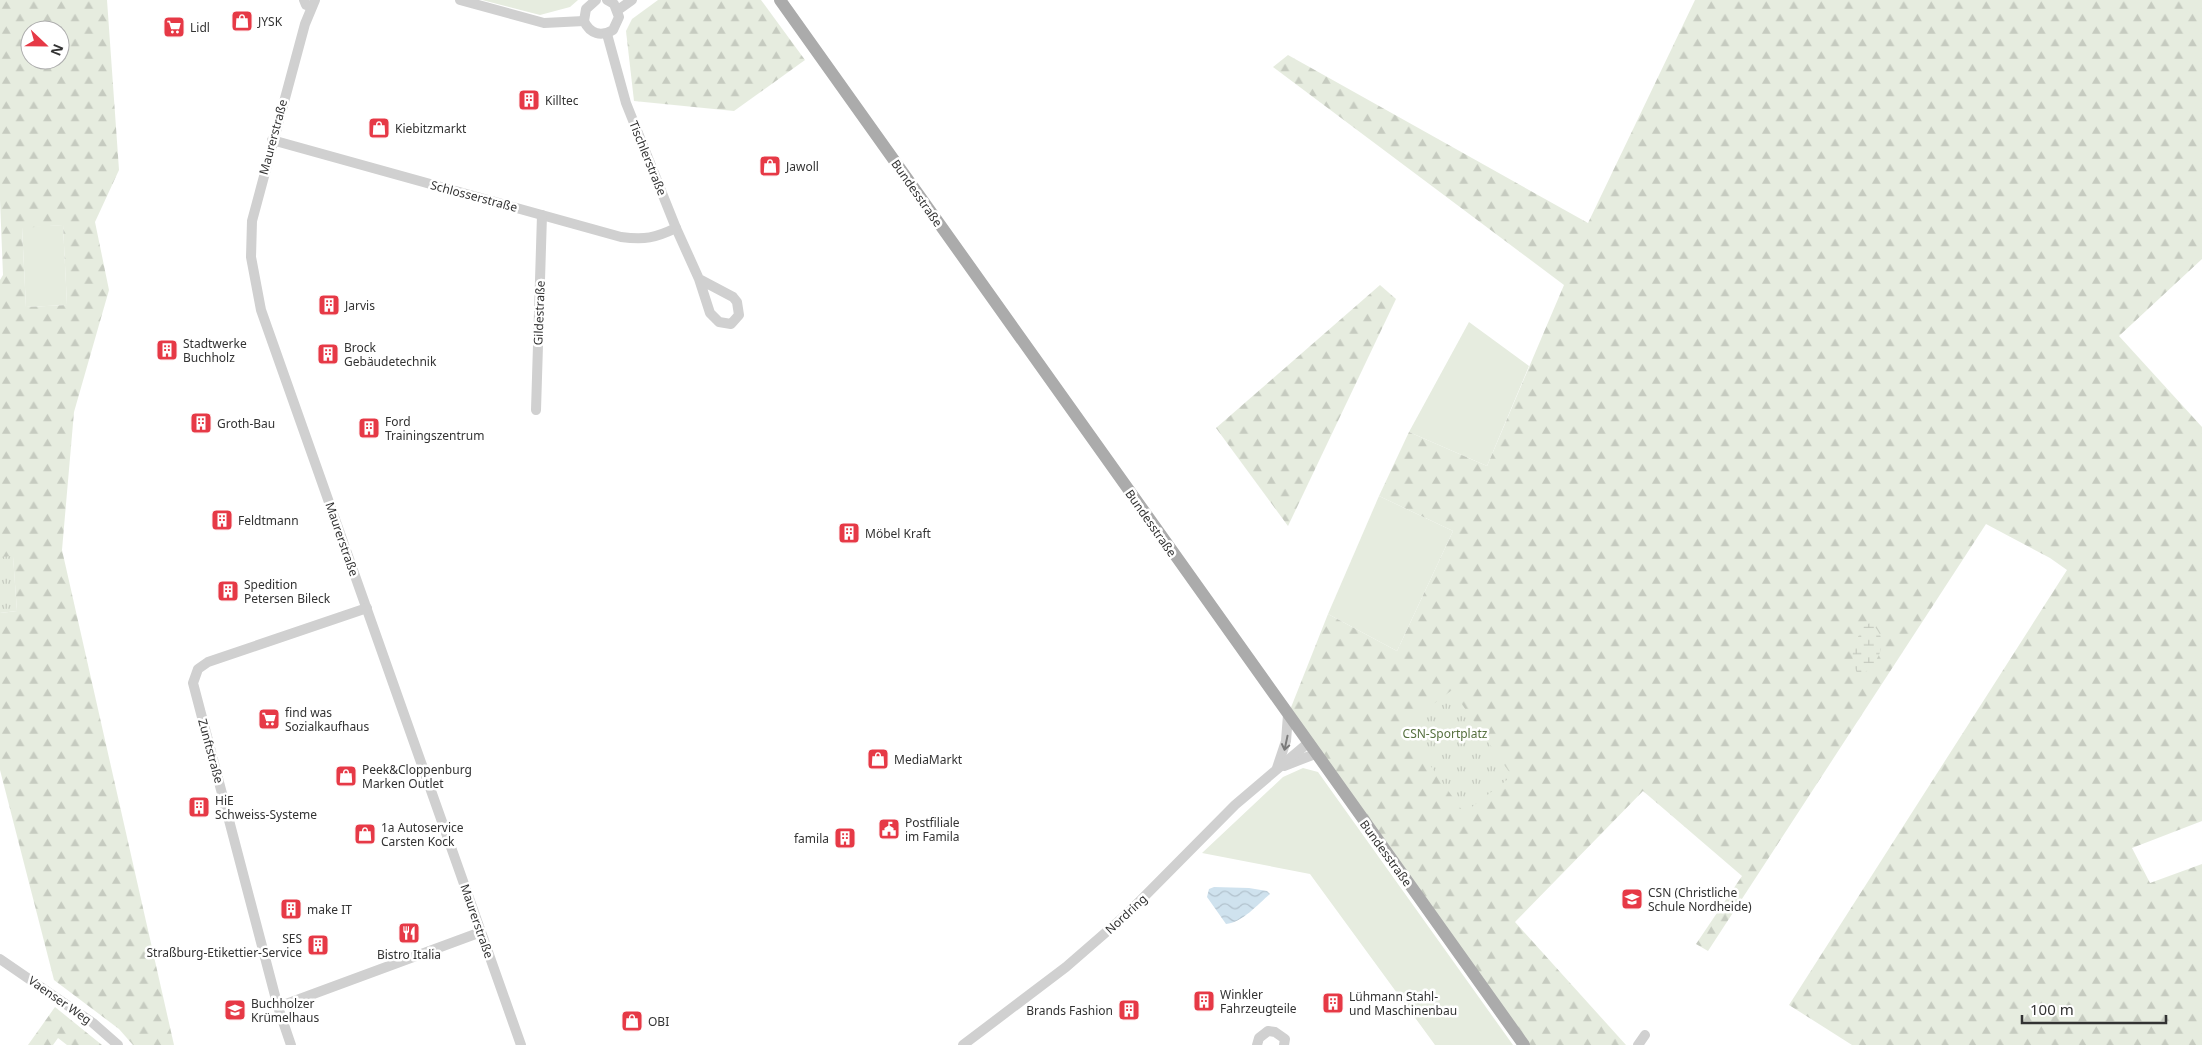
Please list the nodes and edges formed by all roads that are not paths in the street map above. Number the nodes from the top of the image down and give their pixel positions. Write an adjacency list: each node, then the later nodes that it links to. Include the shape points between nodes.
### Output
1 (460, 0): 8 (street, via 544,23)
2 (596, 0): 8 (street, via 586,9)
3 (607, 0): 7 (street)
4 (632, 0): 7 (street)
5 (780, 0): 16 (main road, Bundesstraße)
6 (308, 1): 10 (street, Maurerstraße)
7 (618, 10): 9 (street, via 618,24)
8 (584, 21): 9 (street, via 593,32)
9 (607, 34): 12 (street, Tischlerstraße, via 626,103)
10 (272, 140): 11 (street, Schlosserstraße); 15 (street, Maurerstraße, via 252,221 254,283)
11 (542, 215): 12 (street, Schlosserstraße, via 641,240); 14 (street, Gildestraße)
12 (676, 228): 13 (street, Tischlerstraße)
13 (699, 279): 13 (street, Tischlerstraße, via 714,319 731,324 739,315 737,302)
14 (536, 410)
15 (366, 608): 19 (street, Maurerstraße); 21 (street, Zunftstraße, via 208,662 198,669 193,683)
16 (1288, 715): 17 (main road, Bundesstraße); 18 (street, one-way to 18, via 1286,741)
17 (1311, 748): 18 (street, Nordring); 29 (main road, Bundesstraße)
18 (1277, 769): 26 (street, Nordring, via 1112,927 1066,967)
19 (481, 932): 21 (street); 25 (street, Maurerstraße)
20 (0, 959): 23 (street, Vaenser Weg, via 93,1023)
21 (278, 1007): 24 (street, Zunftstraße)
22 (1644, 1035): 30 (street)
23 (118, 1045)
24 (291, 1045)
25 (521, 1045)
26 (963, 1045)
27 (1257, 1045): 28 (street, via 1259,1038 1268,1032 1282,1035)
28 (1284, 1045)
29 (1524, 1045)
30 (1638, 1045)

